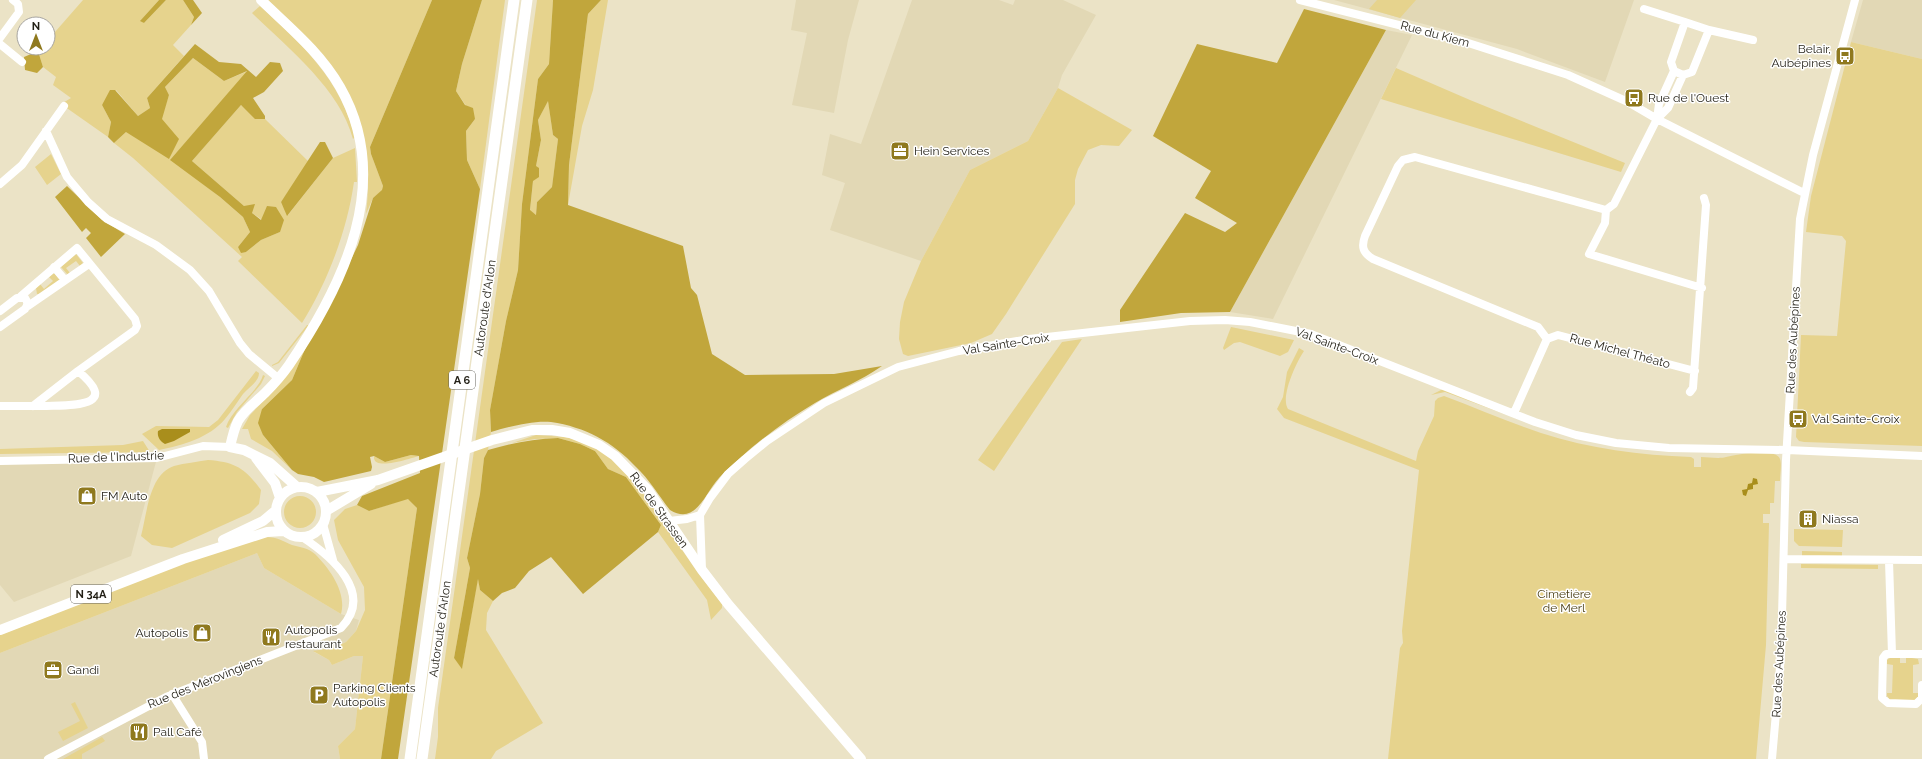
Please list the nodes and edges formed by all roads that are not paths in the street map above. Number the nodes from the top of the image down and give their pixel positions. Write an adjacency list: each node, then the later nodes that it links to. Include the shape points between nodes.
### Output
1 (13, 0): 10 (street, via 18,4 19,12)
2 (262, 0): 34 (main road, via 316,52 340,87 358,130 364,173 360,219 338,277 305,340)
3 (514, 0): 68 (highway, Autoroute d'Arlon / A 6)
4 (527, 0): 69 (highway, Autoroute d'Arlon / A 6)
5 (1300, 0): 17 (street, Rue du Kiem, via 1462,41 1568,76 1628,102)
6 (1855, 0): 20 (street, Rue des Aubépines)
7 (1644, 9): 8 (street)
8 (1685, 22): 9 (street); 14 (street, via 1671,62)
9 (1709, 30): 11 (street); 15 (street, via 1692,72)
10 (0, 38)
11 (1753, 40)
12 (0, 44): 13 (street)
13 (22, 62)
14 (1674, 71): 15 (street); 17 (street, via 1659,104)
15 (1683, 75): 17 (street, via 1668,108)
16 (64, 106): 18 (street)
17 (1657, 119): 20 (street); 22 (street, via 1614,204)
18 (46, 131): 19 (street, via 22,165); 34 (street, via 67,177 88,202 107,219 156,245 190,270 209,291 240,343)
19 (0, 184)
20 (1804, 193): 40 (street, Rue des Aubépines, via 1798,239)
21 (1704, 198): 26 (street, via 1706,205)
22 (1606, 210): 26 (street, via 1605,223 1589,254); 31 (street, via 1415,157 1403,160 1398,166 1364,236 1363,250 1373,259 1538,327)
23 (90, 264): 24 (street, via 77,248); 25 (street); 32 (street, via 135,319 137,326 133,332)
24 (54, 267): 25 (street); 27 (street)
25 (65, 280): 28 (street)
26 (1702, 288): 33 (street)
27 (21, 296): 28 (street, via 25,298); 29 (street)
28 (28, 306): 30 (street)
29 (0, 311)
30 (0, 327)
31 (1547, 339): 33 (street, Rue Michel Théato, via 1558,334); 38 (street)
32 (78, 371): 37 (street); 37 (street, via 93,384 94,398 89,402 80,405)
33 (1695, 371): 35 (street)
34 (278, 378): 39 (main road, via 242,416 234,431)
35 (1690, 392)
36 (0, 406): 37 (street)
37 (33, 406)
38 (1514, 413): 40 (street, Val Sainte-Croix, via 1576,435 1616,443 1669,448); 50 (street, Val Sainte-Croix, via 1315,335 1250,322 1190,321 1008,342 959,351 902,366 824,403 767,441 728,474)
39 (230, 447): 41 (main road); 43 (street, Rue de l'Industrie, via 203,446 157,458)
40 (1787, 450): 42 (street, Val Sainte-Croix); 56 (street, Rue des Aubépines)
41 (255, 456): 45 (main road, via 270,462); 47 (main road, via 275,483)
42 (1922, 456)
43 (0, 461)
44 (378, 480): 46 (main road, Rue de Strassen); 49 (main road, Rue de Strassen); 51 (main road, Rue de Strassen, via 513,435 532,430 552,430 570,433 599,445 615,456 648,490)
45 (297, 487): 46 (main road, via 305,487); 47 (main road, via 284,493)
46 (316, 492): 49 (main road, via 325,504)
47 (280, 498): 48 (main road)
48 (275, 511): 53 (main road); 55 (main road, N 34A, via 263,521)
49 (326, 511): 52 (main road)
50 (700, 515): 51 (street); 60 (street)
51 (669, 521): 60 (main road, Rue de Strassen)
52 (323, 524): 54 (main road, via 314,533); 57 (street, Rue des Mérovingiens)
53 (283, 530): 54 (main road, via 295,537); 55 (main road, N 34A, via 268,532)
54 (302, 537): 57 (street, Rue des Mérovingiens)
55 (183, 559): 61 (main road, N 34A)
56 (1784, 559): 59 (street); 71 (street, Rue des Aubépines, via 1781,655)
57 (333, 560): 65 (street, Rue des Mérovingiens, via 348,582 354,602 348,621 341,628)
58 (1922, 560): 59 (street)
59 (1889, 561): 62 (street)
60 (702, 570): 70 (main road, Rue de Strassen)
61 (0, 630)
62 (1892, 654): 63 (street); 64 (street, via 1886,654 1883,658 1884,701 1916,704 1922,698)
63 (1922, 654)
64 (1922, 685)
65 (172, 694): 66 (street, Rue des Mérovingiens); 67 (street, via 202,742)
66 (48, 759)
67 (204, 759)
68 (410, 759)
69 (422, 759)
70 (861, 759)
71 (1772, 759)

